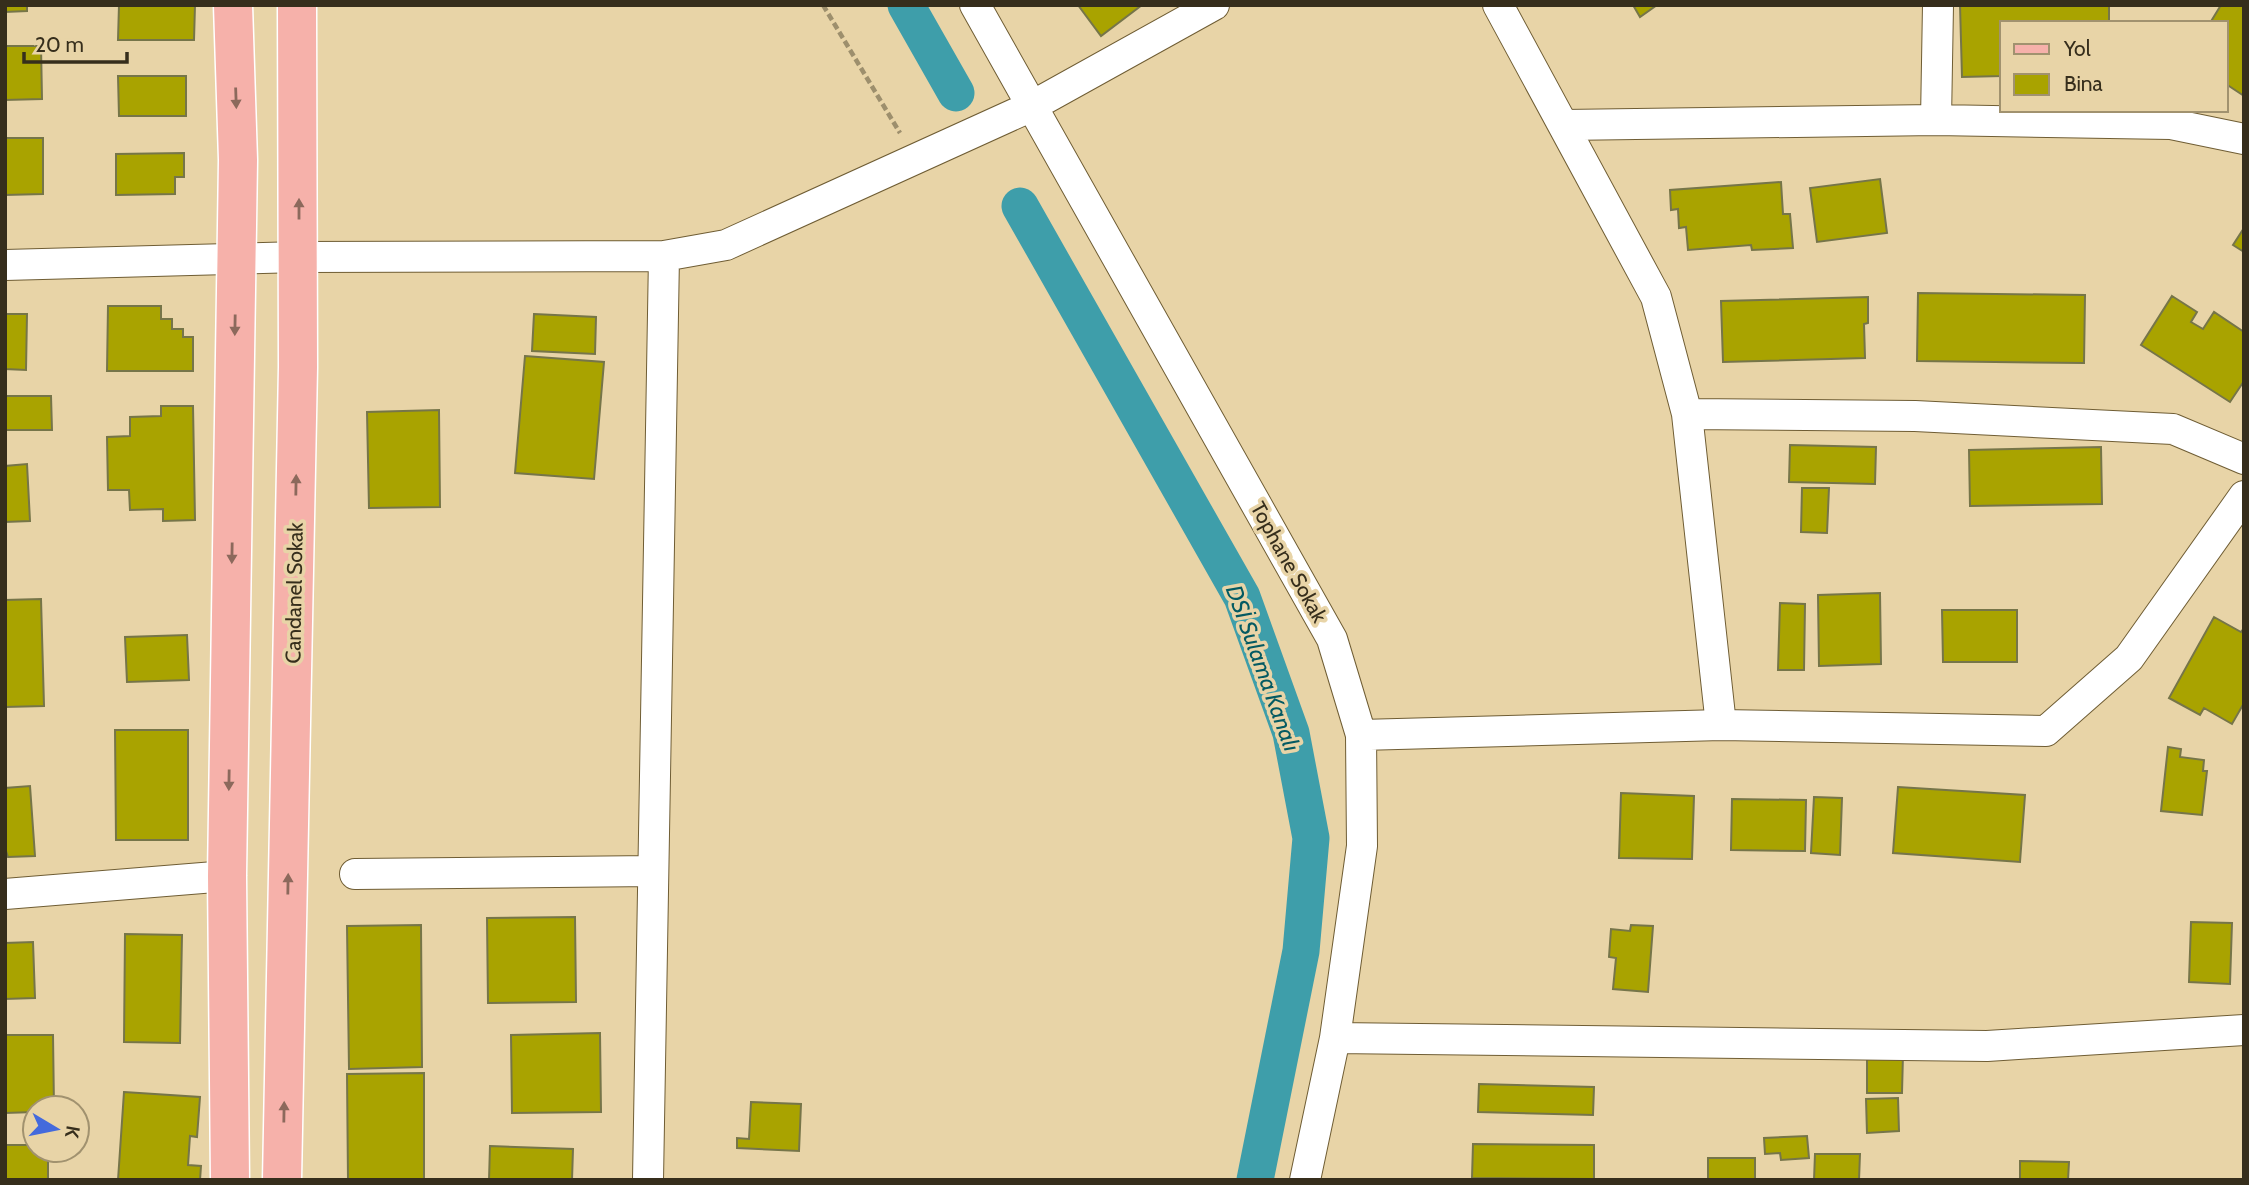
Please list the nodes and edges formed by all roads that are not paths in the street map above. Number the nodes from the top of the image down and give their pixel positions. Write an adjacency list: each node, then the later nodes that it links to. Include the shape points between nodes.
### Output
1 (233, 5): 13 (main road, one-way to 13)
2 (297, 5): 12 (main road, Candanel Sokak, one-way to 2)
3 (975, 5): 7 (street, Tophane Sokak)
4 (1214, 5): 7 (street)
5 (1498, 5): 9 (street)
6 (1938, 5): 8 (street)
7 (1032, 106): 11 (street, via 726,245); 19 (street, Tophane Sokak, via 1332,639)
8 (1936, 120): 9 (street); 10 (street, via 2171,124)
9 (1564, 125): 15 (street, via 1656,297)
10 (2244, 139)
11 (664, 256): 12 (street); 20 (street)
12 (299, 257): 13 (street); 27 (main road, Candanel Sokak, one-way to 12)
13 (236, 258): 14 (street); 22 (main road, one-way to 22)
14 (5, 265)
15 (1688, 414): 16 (street, via 1915,416 2173,429); 18 (street)
16 (2244, 459)
17 (2244, 496): 18 (street, via 2129,658 2046,731)
18 (1721, 725): 19 (street)
19 (1360, 735): 25 (street, Tophane Sokak, via 1362,846)
20 (653, 872): 21 (street); 28 (street)
21 (355, 874)
22 (227, 876): 23 (street); 26 (main road)
23 (5, 894)
24 (2244, 1030): 25 (street, via 1987,1046)
25 (1335, 1038): 29 (street, Tophane Sokak)
26 (230, 1180)
27 (282, 1180)
28 (648, 1180)
29 (1305, 1180)

